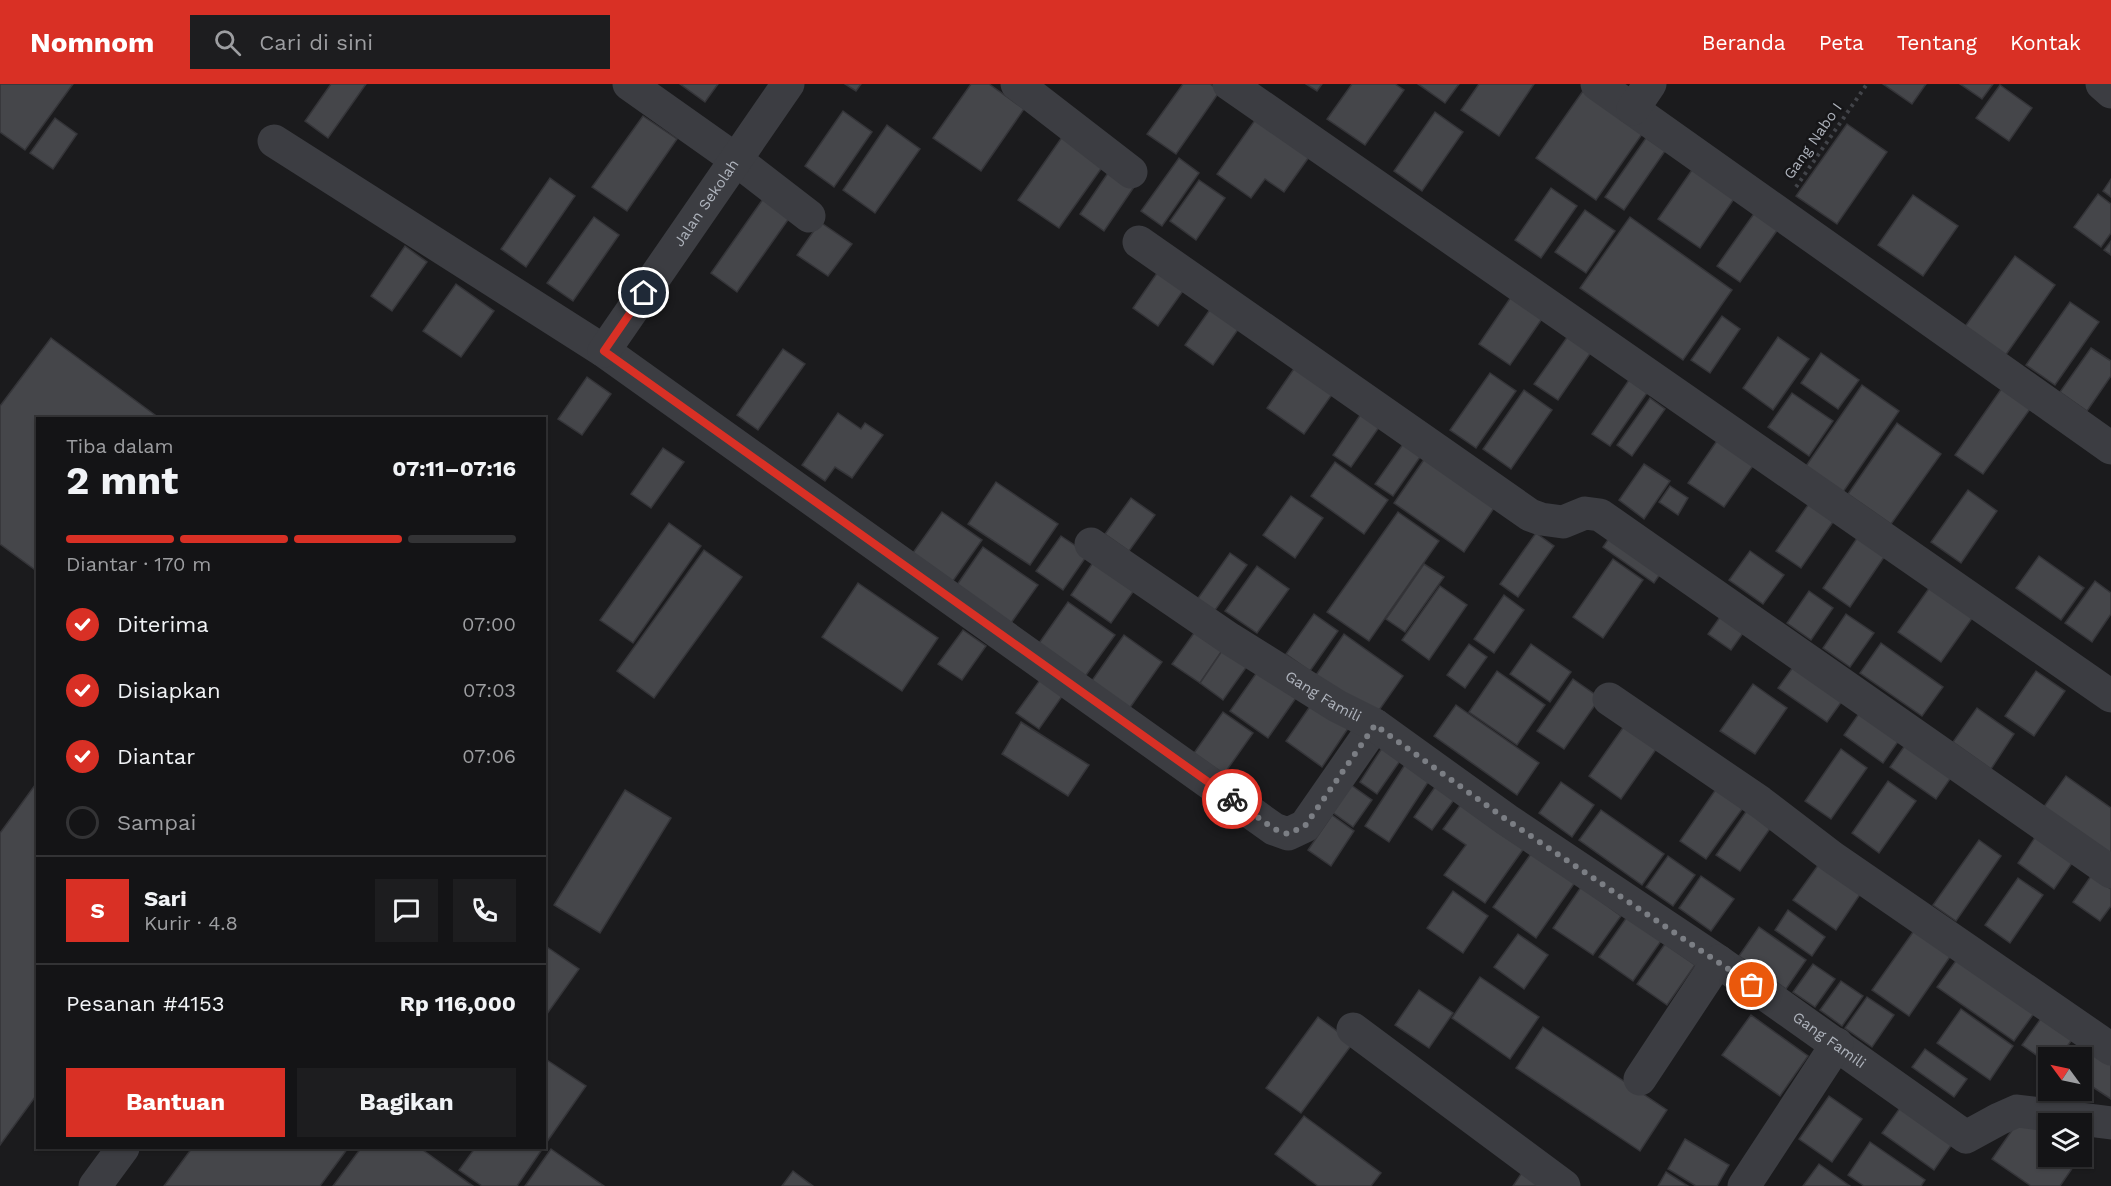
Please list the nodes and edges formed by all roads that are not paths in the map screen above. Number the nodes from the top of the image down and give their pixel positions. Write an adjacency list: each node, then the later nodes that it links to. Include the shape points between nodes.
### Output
1 (629, 84): 10 (street)
2 (789, 84): 10 (street, Jalan Sekolah)
3 (1017, 84): 11 (street)
4 (1229, 84): 17 (street)
5 (1598, 84): 8 (street)
6 (2102, 84): 7 (street)
7 (2111, 92)
8 (1642, 96): 15 (street, via 1779,211)
9 (274, 141): 14 (street)
10 (735, 159): 12 (street); 14 (street, Jalan Sekolah)
11 (1131, 172)
12 (809, 216)
13 (1139, 242): 20 (street, via 1530,515 1563,522 1585,513 1600,515)
14 (604, 351): 19 (street, via 1274,829 1288,834 1305,826)
15 (2111, 448)
16 (1091, 544): 19 (street, Gang Famili, via 1230,639 1337,706)
17 (2111, 696)
18 (1609, 699): 24 (street)
19 (1375, 725): 21 (street, Gang Famili, via 1507,820)
20 (2111, 872)
21 (1718, 961): 23 (street, Gang Famili); 25 (street)
22 (1353, 1029): 29 (street)
23 (1837, 1044): 26 (street, Gang Famili, via 1966,1137 2017,1111); 30 (street)
24 (2111, 1049)
25 (1641, 1079)
26 (2111, 1123)
27 (122, 1149): 28 (street)
28 (95, 1186)
29 (1564, 1186)
30 (1744, 1186)

